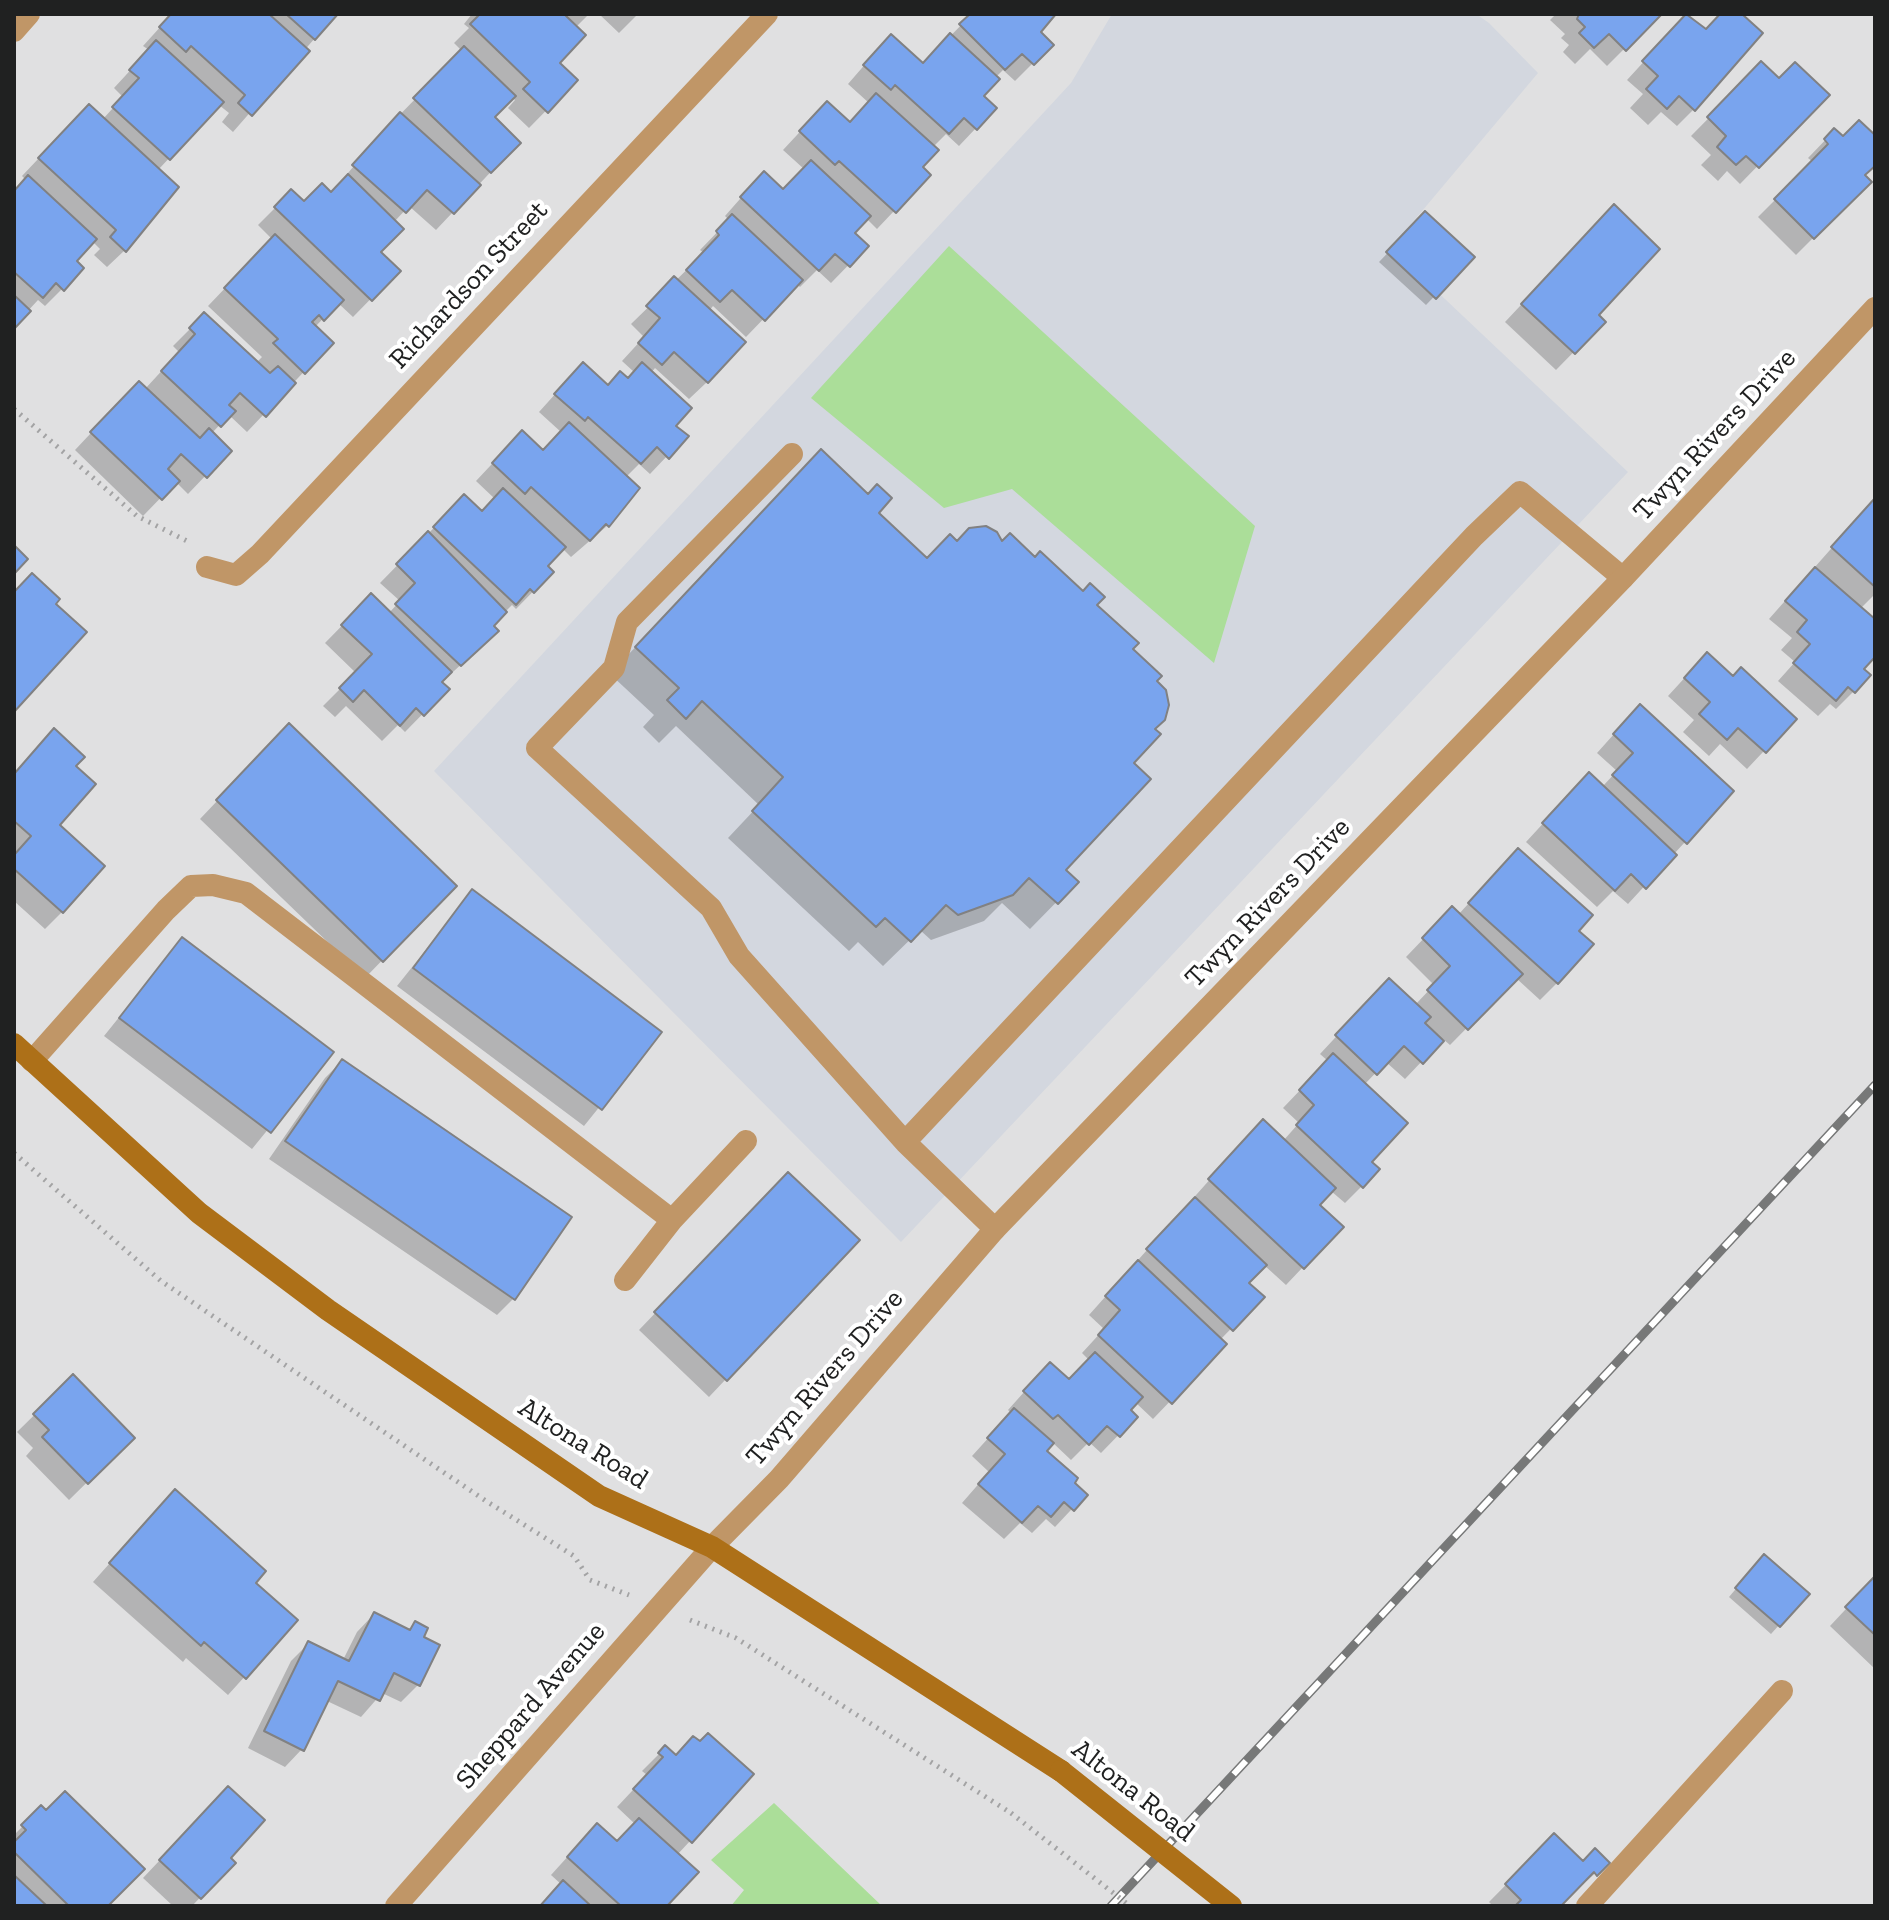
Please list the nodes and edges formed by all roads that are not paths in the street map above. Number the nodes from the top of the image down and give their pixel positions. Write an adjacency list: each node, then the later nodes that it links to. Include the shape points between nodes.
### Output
1 (29, 14): 3 (street)
2 (767, 14): 6 (street, Richardson Street, via 260,554 236,575)
3 (14, 31)
4 (1875, 308): 7 (street, Twyn Rivers Drive)
5 (792, 454): 11 (street, via 627,622 614,668 537,748 711,908 739,956)
6 (207, 567)
7 (1623, 578): 11 (street, via 1520,492); 13 (street, Twyn Rivers Drive)
8 (14, 1044): 9 (main road, Altona Road)
9 (32, 1061): 12 (street, via 191,886 246,893); 15 (main road, Altona Road, via 199,1213 328,1310 599,1496)
10 (746, 1141): 12 (street)
11 (905, 1142): 13 (street)
12 (672, 1220): 14 (street)
13 (995, 1229): 15 (street, Twyn Rivers Drive, via 779,1479)
14 (625, 1280)
15 (712, 1547): 17 (street, Sheppard Avenue); 18 (main road, Altona Road, bridge, via 1061,1771)
16 (1782, 1691): 19 (street)
17 (396, 1906)
18 (1231, 1906)
19 (1587, 1906)

